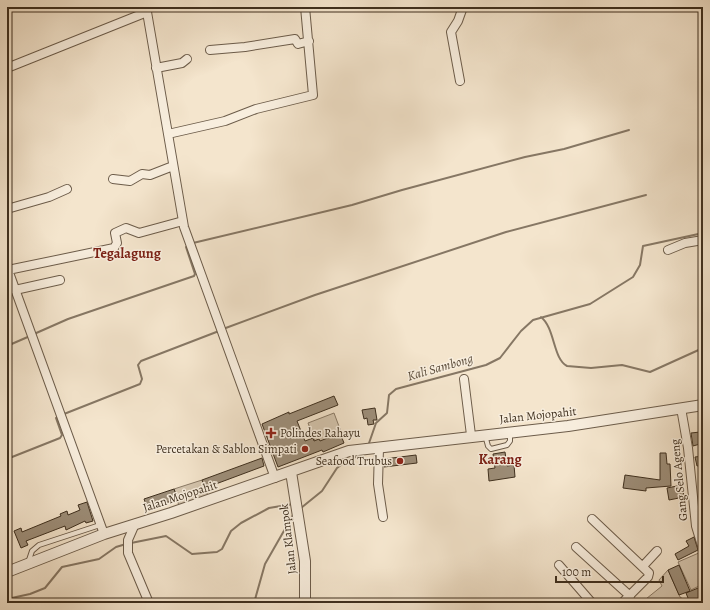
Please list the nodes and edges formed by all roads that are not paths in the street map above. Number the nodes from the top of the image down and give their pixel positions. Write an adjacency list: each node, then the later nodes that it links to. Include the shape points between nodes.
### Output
1 (306, 7): 4 (street)
2 (463, 7): 9 (street, via 451,32)
3 (148, 9): 7 (street); 8 (street)
4 (309, 41): 5 (street, via 298,44 295,39); 10 (street, via 314,95)
5 (210, 50)
6 (187, 59): 8 (street, via 182,63)
7 (7, 68)
8 (156, 68): 10 (street)
9 (460, 81)
10 (168, 134): 11 (street)
11 (173, 166): 12 (street, via 150,175 142,174 130,181); 15 (street)
12 (113, 179)
13 (67, 189): 14 (street)
14 (7, 209)
15 (183, 221): 18 (street, via 139,233 128,228 123,229 116,232 117,243 114,248); 29 (street)
16 (703, 240): 17 (street, via 685,243)
17 (668, 250)
18 (8, 268): 20 (street)
19 (60, 280): 20 (street)
20 (15, 290): 33 (street)
21 (464, 379): 26 (street)
22 (703, 405): 23 (street, Jalan Mojopahit)
23 (681, 408): 24 (street, Jalan Mojopahit, via 568,426); 38 (street, Gang Selo Ageng, via 696,526)
24 (510, 431): 25 (street, Jalan Mojopahit); 25 (lane, via 508,445 491,449)
25 (485, 434): 26 (street, Jalan Mojopahit)
26 (471, 435): 27 (street, Jalan Mojopahit)
27 (377, 448): 28 (street, Jalan Mojopahit, via 346,452); 30 (street, via 378,484)
28 (291, 472): 29 (street, Jalan Mojopahit); 46 (street, Jalan Klampok, via 306,570)
29 (275, 478): 32 (street, Jalan Mojopahit)
30 (383, 517)
31 (592, 520): 42 (street)
32 (135, 524): 33 (street, Jalan Mojopahit); 45 (street, via 127,543 132,566)
33 (102, 530): 34 (street, Jalan Mojopahit)
34 (92, 533): 35 (lane); 37 (street, Jalan Mojopahit)
35 (59, 538): 37 (lane); 40 (lane, via 36,546)
36 (576, 547): 44 (street)
37 (64, 550): 40 (street, Jalan Mojopahit)
38 (703, 550)
39 (657, 551): 42 (street)
40 (28, 564): 43 (street, Jalan Mojopahit)
41 (559, 565): 47 (street)
42 (642, 566): 44 (street, via 649,572 649,576)
43 (7, 572)
44 (630, 596): 48 (street)
45 (149, 603)
46 (305, 603)
47 (592, 603)
48 (622, 603)

